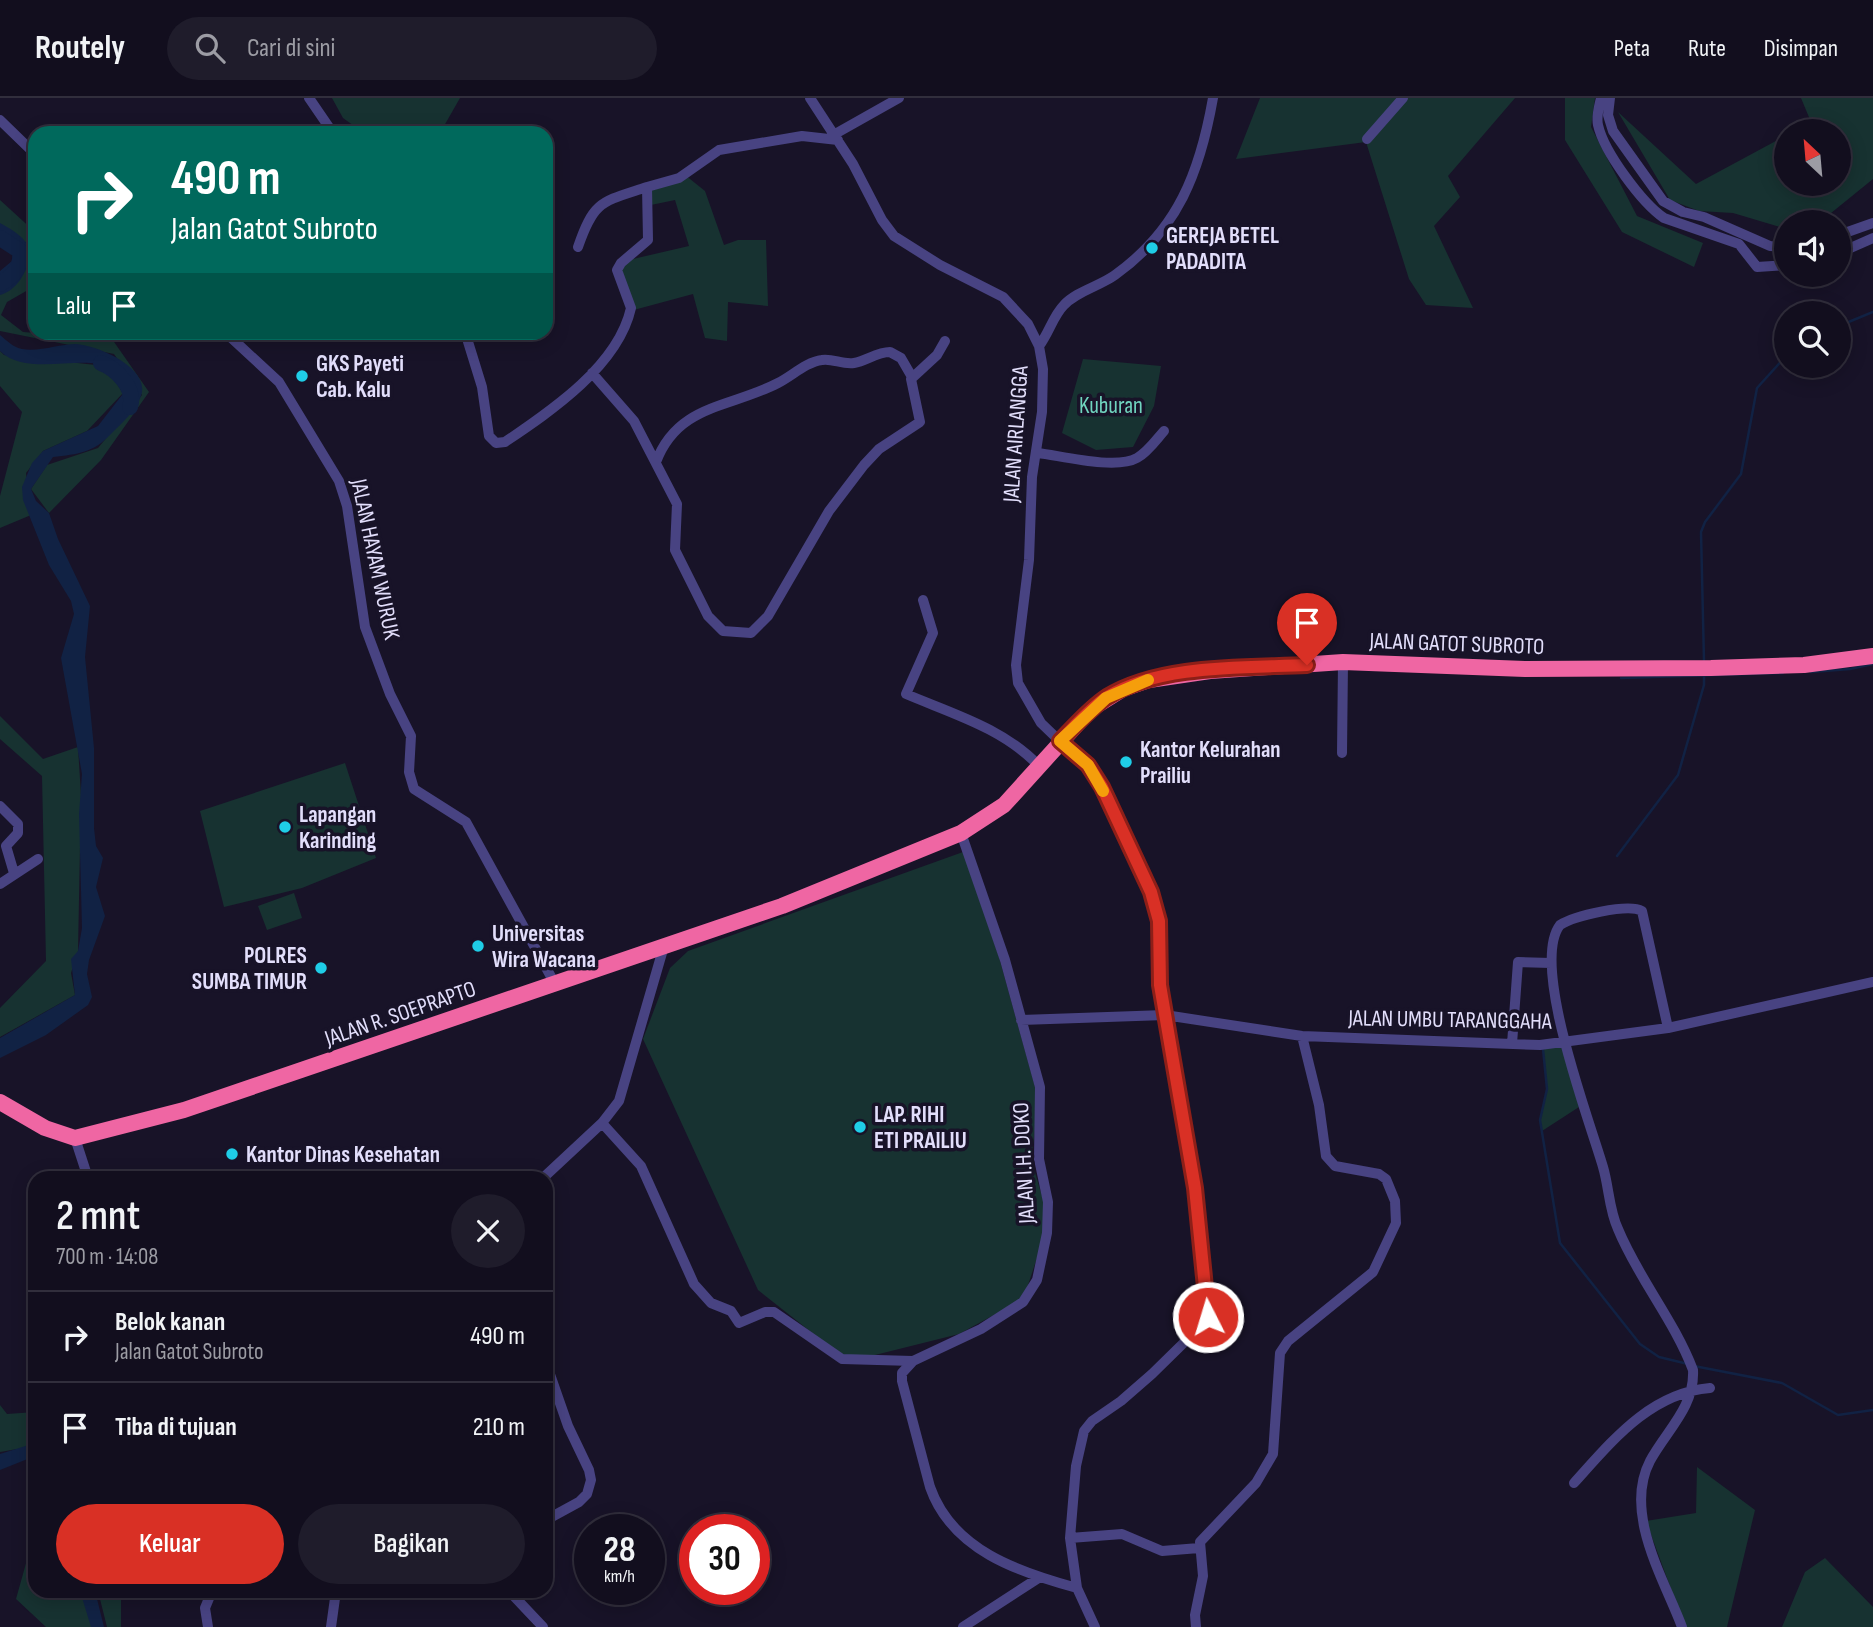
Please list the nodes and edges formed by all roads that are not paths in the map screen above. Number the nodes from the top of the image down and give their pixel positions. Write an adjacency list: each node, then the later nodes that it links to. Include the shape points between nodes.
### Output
1 (309, 98): 9 (street)
2 (810, 98): 10 (street)
3 (899, 98): 10 (street)
4 (1213, 98): 24 (street, JALAN AIRLANGGA, via 1196,167 1175,217 1116,275 1064,305)
5 (1403, 98): 11 (street)
6 (1601, 98): 20 (street, via 1598,123 1602,135 1654,211 1739,244 1757,267)
7 (1610, 98): 17 (street, via 1608,115 1613,131 1667,204)
8 (0, 120): 12 (street)
9 (328, 126)
10 (836, 137): 13 (street, via 802,136 719,150 679,178); 24 (street, via 894,236 1003,297 1028,324)
11 (1367, 139)
12 (28, 147)
13 (647, 187): 18 (street, via 599,205 590,215); 25 (street, via 648,240 617,270 631,303 630,313)
14 (1873, 223): 15 (street)
15 (1851, 231)
16 (1873, 238): 19 (street)
17 (1774, 246)
18 (578, 247)
19 (1851, 248)
20 (1774, 266)
21 (233, 340): 44 (street, JALAN HAYAM WURUK, via 288,394 339,481 365,627 411,736 414,789 466,822)
22 (467, 340): 25 (street, via 482,387 489,436 496,443 505,442 553,410)
23 (945, 341): 26 (street)
24 (1039, 346): 28 (street, JALAN AIRLANGGA, via 1044,381)
25 (592, 373): 29 (street, via 634,421)
26 (912, 377): 29 (street, via 901,358 890,352 848,364 815,362 779,382 715,405 672,431); 29 (street, via 920,422 878,449 864,465 829,510 768,616 751,633 723,631 694,593 675,550 680,511)
27 (1164, 431): 28 (street, via 1144,454 1130,462)
28 (1038, 453): 33 (street, JALAN AIRLANGGA, via 1032,477 1017,674 1035,716)
29 (656, 462)
30 (923, 600): 35 (street, via 933,633 906,694 994,730)
31 (1873, 656): 32 (highway, JALAN GATOT SUBROTO, via 1814,664 1704,668 1525,669)
32 (1343, 662): 33 (highway, JALAN GATOT SUBROTO, via 1149,680 1106,698); 34 (street)
33 (1060, 741): 35 (highway, JALAN R. SOEPRAPTO); 45 (street, JALAN AIRLANGGA, via 1093,773 1151,892 1159,921)
34 (1342, 753)
35 (1039, 766): 37 (highway, JALAN R. SOEPRAPTO, via 1004,805)
36 (0, 806): 39 (street, via 19,827 6,846)
37 (961, 833): 41 (highway, JALAN R. SOEPRAPTO, via 782,906); 46 (street, JALAN I.H. DOKO)
38 (38, 859): 39 (street)
39 (14, 873): 40 (street)
40 (0, 884)
41 (664, 946): 44 (highway, JALAN R. SOEPRAPTO); 52 (street, via 619,1101)
42 (1550, 963): 47 (street, via 1553,938 1567,920 1638,908 1646,919); 49 (street); 50 (street, via 1518,962)
43 (1873, 982): 47 (street, JALAN UMBU TARANGGAHA)
44 (555, 984): 53 (highway, JALAN R. SOEPRAPTO, via 184,1110)
45 (1165, 1015): 46 (street, JALAN UMBU TARANGGAHA); 48 (street, JALAN UMBU TARANGGAHA); 62 (street, JALAN AIRLANGGA, via 1195,1188 1209,1314 1152,1374 1092,1420 1084,1432)
46 (1021, 1020): 56 (street, JALAN I.H. DOKO, via 1040,1087 1039,1159 1049,1216 1037,1280 1023,1302 1008,1314)
47 (1668, 1028): 49 (street, JALAN UMBU TARANGGAHA)
48 (1302, 1036): 50 (street, JALAN UMBU TARANGGAHA); 63 (street, via 1327,1159 1335,1166 1385,1179 1395,1201 1396,1223 1373,1272 1284,1345 1278,1360 1273,1454 1256,1483 1204,1535)
49 (1566, 1043): 50 (street, JALAN UMBU TARANGGAHA); 59 (street, via 1617,1227 1687,1355)
50 (1512, 1044)
51 (0, 1102): 53 (highway, via 45,1128)
52 (602, 1123): 55 (street); 56 (street, via 641,1166 694,1284 711,1303 729,1310 739,1323 774,1312 842,1359)
53 (75, 1138): 54 (street)
54 (86, 1171)
55 (551, 1171)
56 (913, 1361): 64 (street, via 902,1373 902,1381 934,1500 963,1537 992,1557)
57 (553, 1383): 61 (street, via 591,1480 579,1502)
58 (1710, 1388): 59 (street)
59 (1693, 1389): 60 (street, via 1637,1417); 75 (street, via 1648,1465 1640,1512)
60 (1574, 1483)
61 (553, 1516)
62 (1070, 1538): 63 (street, via 1122,1534 1162,1552); 65 (street)
63 (1199, 1548): 74 (street, via 1203,1576)
64 (1040, 1577): 65 (street); 72 (street)
65 (1077, 1588): 73 (street)
66 (209, 1598): 69 (street, via 205,1608)
67 (336, 1598): 70 (street)
68 (516, 1598): 71 (street)
69 (208, 1627)
70 (331, 1627)
71 (543, 1627)
72 (963, 1627)
73 (1095, 1627)
74 (1196, 1627)
75 (1682, 1627)

